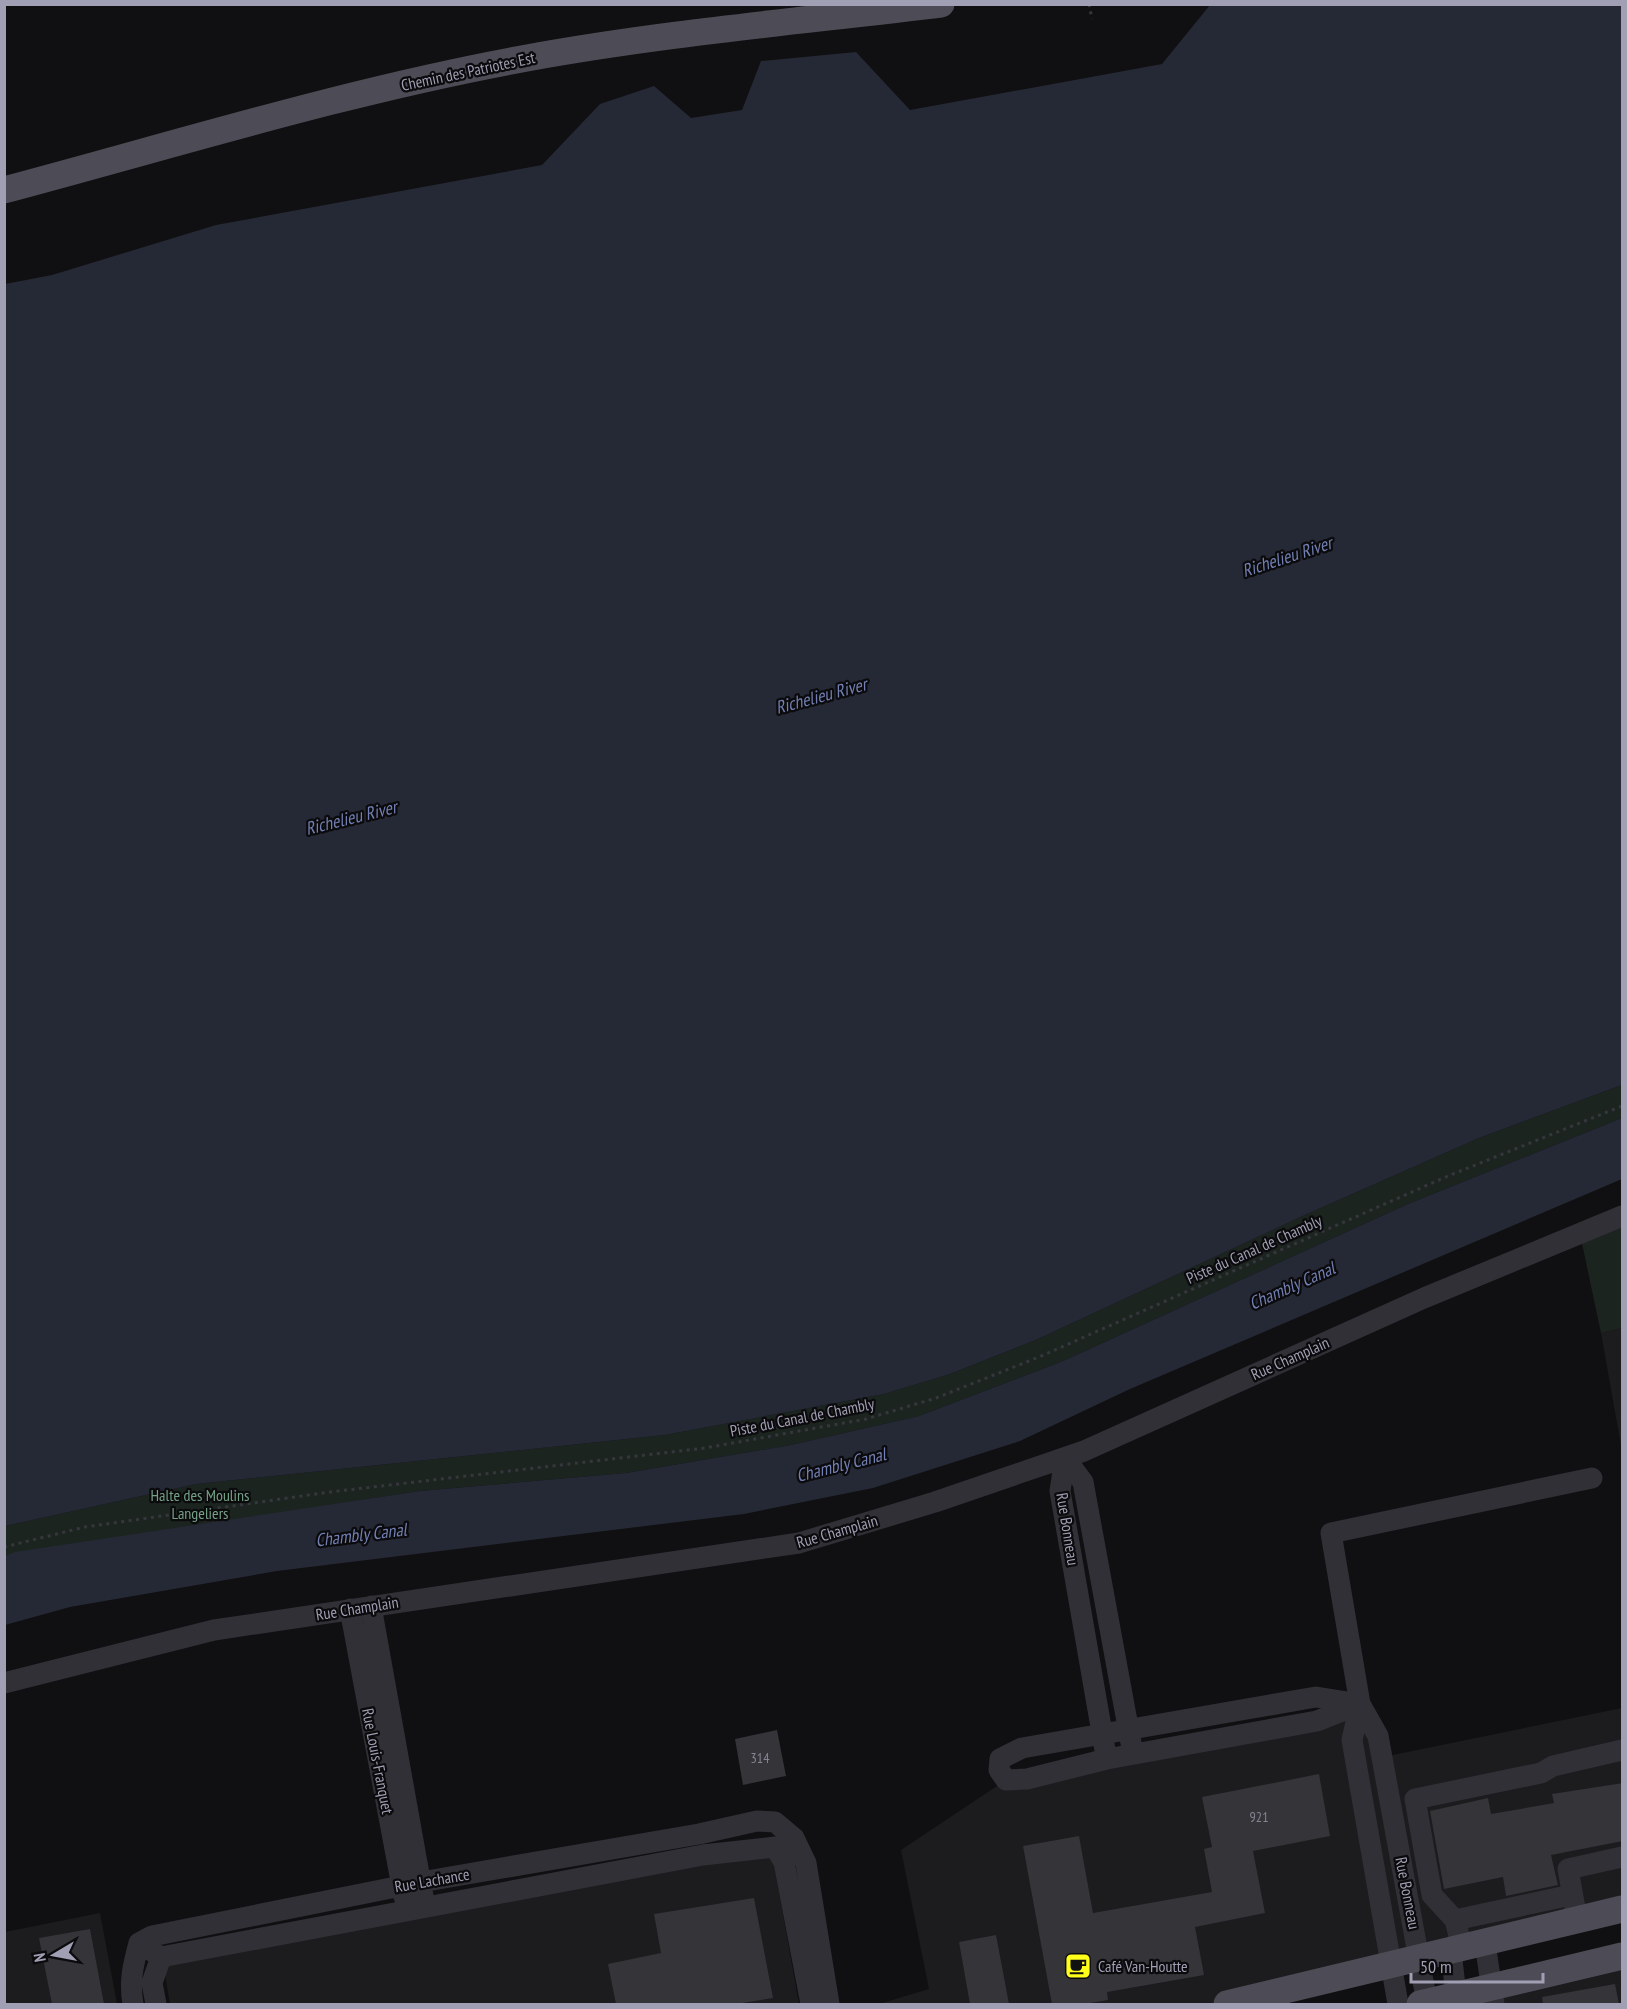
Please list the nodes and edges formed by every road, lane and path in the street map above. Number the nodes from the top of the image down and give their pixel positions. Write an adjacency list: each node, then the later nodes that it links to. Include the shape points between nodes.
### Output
1 (941, 4): 4 (main road, Chemin des Patriotes Est, via 695,32 506,62)
2 (1089, 4): 3 (path)
3 (1092, 19)
4 (4, 190)
5 (1623, 1106): 9 (path, Piste du Canal de Chambly, via 1448,1176 1039,1357 936,1398 867,1419 705,1448 330,1492 85,1527)
6 (1623, 1216): 7 (street, Rue Champlain, via 1424,1298)
7 (1065, 1458): 10 (street, Rue Champlain, via 935,1503 799,1543); 15 (street, Rue Bonneau, via 1083,1482); 16 (street, Rue Bonneau, via 1060,1491)
8 (1592, 1478): 13 (street, Rue Bonneau, via 1331,1533)
9 (4, 1546)
10 (371, 1606): 11 (street, Rue Champlain); 31 (street, Rue Louis-Franquet)
11 (350, 1609): 12 (street, Rue Champlain, via 214,1630); 31 (street, Rue Louis-Franquet)
12 (4, 1683)
13 (1360, 1704): 14 (street, via 1316,1697); 17 (street, via 1317,1721); 22 (street, Rue Bonneau, via 1378,1736); 24 (street, Rue Bonneau, via 1352,1740)
14 (1227, 1713): 15 (street); 17 (street)
15 (1129, 1729): 16 (street); 19 (street, Rue Bonneau)
16 (1103, 1736): 20 (street, Rue Bonneau); 20 (street, via 1022,1748 1000,1760 999,1770 1006,1780 1027,1779)
17 (1232, 1737): 19 (street)
18 (1623, 1750): 21 (street, via 1553,1766 1542,1773)
19 (1133, 1755): 20 (street)
20 (1107, 1759)
21 (1415, 1799): 22 (street); 36 (street, via 1432,1895)
22 (1393, 1811): 24 (street); 42 (street, Rue Bonneau)
23 (775, 1822): 25 (street, Rue Lachance, via 757,1821); 26 (street); 50 (street, via 794,1838 806,1863)
24 (1367, 1825): 43 (street, Rue Bonneau)
25 (699, 1834): 27 (street); 29 (street, Rue Lachance)
26 (775, 1847): 27 (street, Rue Lachance); 49 (street, via 784,1862)
27 (703, 1855): 30 (street, Rue Lachance)
28 (1623, 1857): 33 (street, via 1568,1869)
29 (562, 1858): 30 (street); 31 (street, Rue Lachance)
30 (567, 1882): 35 (street, Rue Lachance)
31 (411, 1884): 32 (street, Rue Lachance); 35 (street, Rue Louis-Franquet)
32 (303, 1906): 37 (street); 38 (street, Rue Lachance, via 152,1936)
33 (1575, 1907): 34 (main road); 36 (street); 39 (main road)
34 (1623, 1909)
35 (416, 1910): 37 (street, Rue Lachance)
36 (1455, 1920): 39 (street)
37 (307, 1930): 41 (street, Rue Lachance)
38 (139, 1942): 41 (street); 45 (street)
39 (1466, 1947): 42 (main road); 46 (street); 47 (street)
40 (1623, 1956): 46 (main road)
41 (161, 1957): 44 (street)
42 (1420, 1958): 43 (main road); 53 (street, Rue Bonneau)
43 (1392, 1965): 51 (main road); 52 (street, Rue Bonneau)
44 (152, 1983): 45 (street); 48 (street)
45 (131, 1995)
46 (1493, 1996): 47 (main road)
47 (1456, 2000): 53 (main road)
48 (156, 2004)
49 (811, 2004)
50 (829, 2004)
51 (1227, 2004)
52 (1398, 2004)
53 (1424, 2004)

